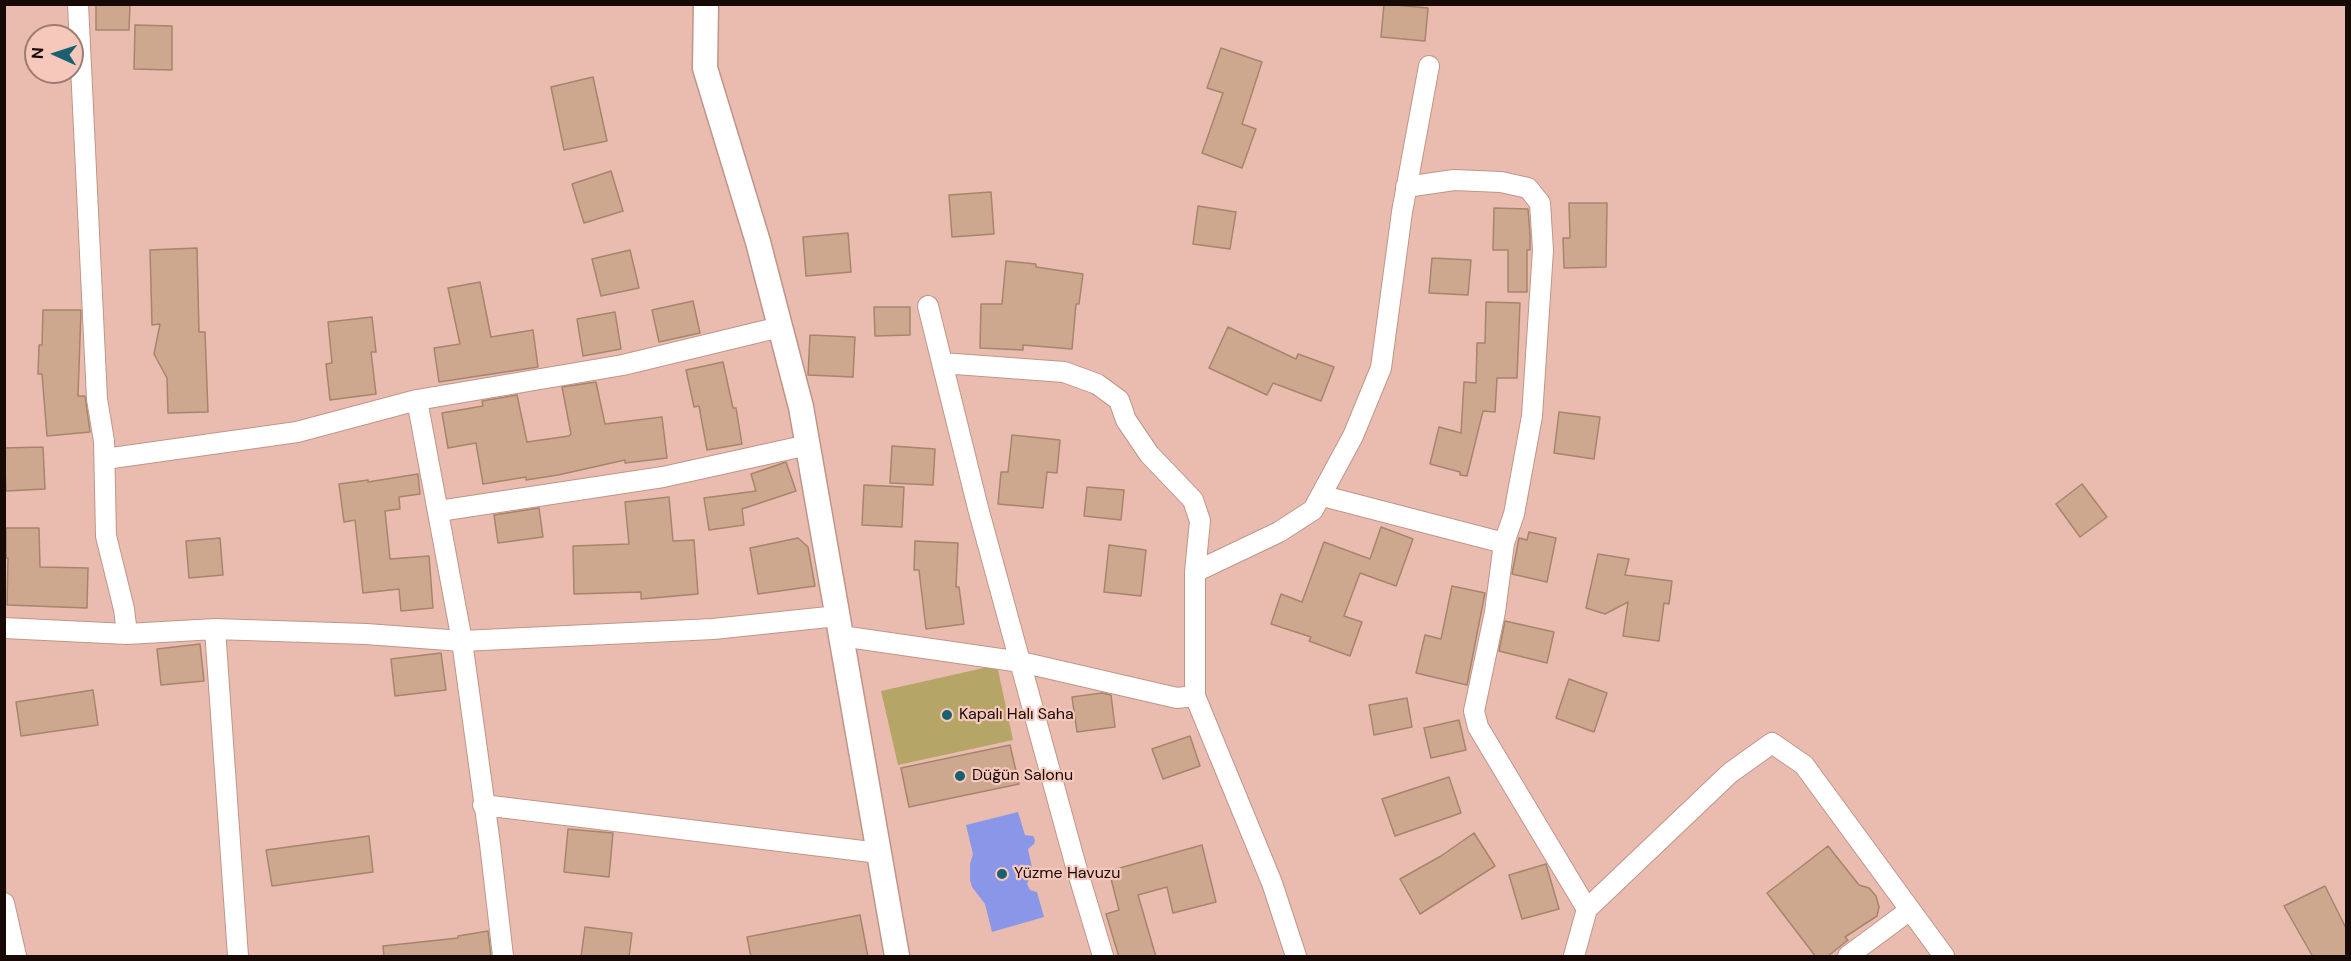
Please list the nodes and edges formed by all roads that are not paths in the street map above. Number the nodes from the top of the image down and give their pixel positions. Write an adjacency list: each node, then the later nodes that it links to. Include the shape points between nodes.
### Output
1 (78, 4): 10 (street, via 97,399)
2 (705, 4): 6 (street, via 705,68)
3 (1429, 66): 4 (street)
4 (1406, 187): 11 (street, via 1381,368); 13 (street, via 1454,180 1501,182 1528,188 1540,203 1543,250 1532,416 1514,514)
5 (928, 306): 7 (street)
6 (780, 327): 8 (street, via 624,365); 9 (street)
7 (942, 363): 14 (street, via 1064,372 1097,384 1119,400 1126,420 1149,454 1192,500 1200,521); 20 (street)
8 (417, 400): 10 (street, via 297,432); 12 (street)
9 (808, 445): 12 (street, via 663,477); 15 (street)
10 (105, 459): 18 (street, via 106,536)
11 (1323, 496): 13 (street); 14 (street, via 1313,510 1279,532)
12 (439, 511): 19 (street)
13 (1504, 543): 25 (street, via 1495,612 1474,711 1478,727)
14 (1196, 572): 21 (street)
15 (839, 626): 19 (street); 20 (street); 23 (street)
16 (4, 628): 18 (street)
17 (215, 629): 18 (street); 19 (street); 28 (street)
18 (128, 634)
19 (462, 641): 22 (street)
20 (1021, 662): 21 (street, via 1177,698); 31 (street)
21 (1195, 696): 32 (street, via 1272,883)
22 (483, 805): 23 (street); 29 (street)
23 (879, 853): 30 (street)
24 (4, 903): 27 (street)
25 (1587, 909): 26 (street, via 1730,773 1772,743 1803,765); 33 (street)
26 (1910, 910): 34 (street); 35 (street)
27 (16, 957)
28 (238, 957)
29 (503, 957)
30 (897, 957)
31 (1103, 957)
32 (1296, 957)
33 (1574, 957)
34 (1848, 957)
35 (1944, 957)

